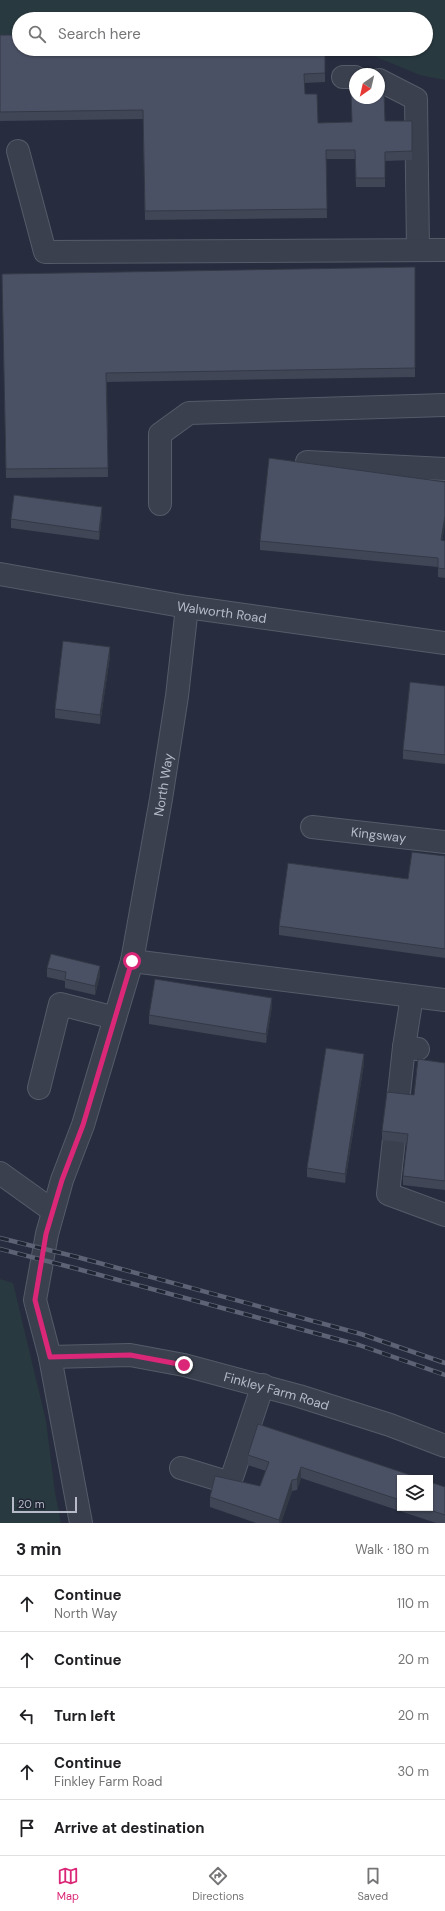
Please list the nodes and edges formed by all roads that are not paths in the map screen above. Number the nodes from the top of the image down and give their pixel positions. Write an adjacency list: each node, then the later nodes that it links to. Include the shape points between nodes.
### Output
1 (385, 83): 3 (street, via 416,99)
2 (18, 151): 3 (street, via 45,252)
3 (418, 250): 4 (street)
4 (445, 250)
5 (445, 405): 8 (street, via 189,413 160,434)
6 (307, 462): 7 (street)
7 (445, 469)
8 (160, 504)
9 (0, 574): 10 (street, Walworth Road)
10 (187, 607): 11 (street, Walworth Road); 14 (street, North Way, via 177,696 161,799)
11 (445, 643)
12 (312, 827): 13 (street, Kingsway)
13 (445, 842)
14 (132, 961): 15 (street); 17 (street, North Way)
15 (412, 996): 16 (street); 21 (street, via 412,1048 388,1194)
16 (445, 1000)
17 (115, 1018): 18 (street, via 60,1004); 20 (street, North Way, via 83,1125)
18 (39, 1088)
19 (0, 1173): 20 (street)
20 (53, 1211): 22 (street, North Way, via 46,1234 35,1300)
21 (445, 1214)
22 (50, 1357): 23 (street, Finkley Farm Road, via 130,1355 184,1365); 26 (street)
23 (263, 1385): 24 (street, Finkley Farm Road, via 390,1425); 25 (street, via 230,1483)
24 (445, 1446)
25 (181, 1468)
26 (81, 1523)

